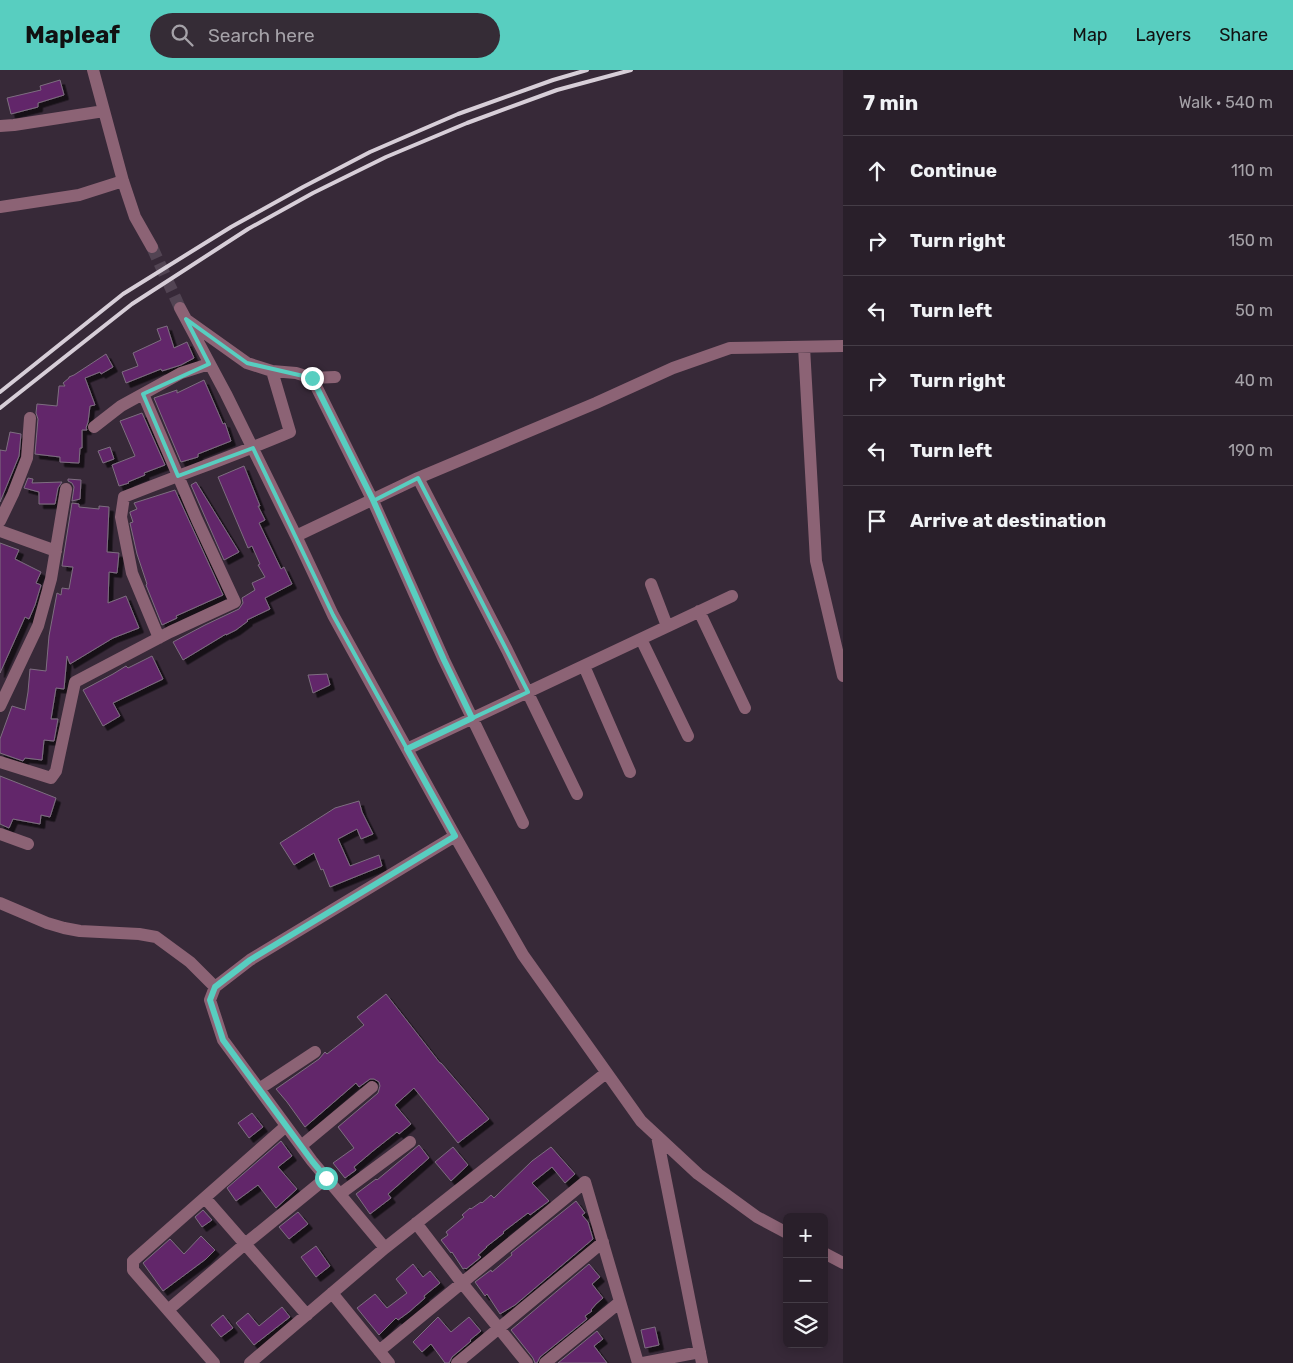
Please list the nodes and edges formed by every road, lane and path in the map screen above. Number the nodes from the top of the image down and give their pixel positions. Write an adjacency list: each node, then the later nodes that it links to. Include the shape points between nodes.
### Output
1 (93, 70): 2 (street)
2 (104, 111): 3 (street); 4 (street)
3 (0, 126)
4 (123, 180): 5 (street, via 78,195); 6 (street, via 135,217)
5 (0, 207)
6 (152, 247)
7 (843, 346): 8 (street)
8 (804, 347): 18 (street, via 730,348 674,368); 32 (street, via 816,560)
9 (209, 364): 10 (street, via 183,314 247,363); 13 (street, via 182,373); 16 (street)
10 (272, 371): 12 (street); 16 (street, via 290,432)
11 (335, 377): 12 (street)
12 (312, 378): 20 (street)
13 (143, 394): 15 (street, via 120,406); 17 (street)
14 (30, 418): 21 (street, via 27,458)
15 (94, 427)
16 (253, 448): 17 (street); 23 (street)
17 (178, 476): 29 (street, via 124,497 121,517 132,574); 29 (street, via 235,602)
18 (418, 478): 20 (street); 33 (street)
19 (66, 489): 24 (street)
20 (373, 500): 23 (street); 36 (street)
21 (0, 521)
22 (0, 531): 24 (street)
23 (296, 536): 38 (street, via 333,615)
24 (56, 551): 34 (street, via 52,579 38,626)
25 (651, 584): 28 (street)
26 (732, 596): 27 (street)
27 (699, 611): 28 (street); 35 (street)
28 (667, 626): 30 (street)
29 (159, 638): 39 (street, via 76,682 56,771 51,778)
30 (641, 639): 31 (street); 37 (street)
31 (584, 666): 33 (street); 40 (street)
32 (843, 676)
33 (528, 692): 36 (street); 41 (street)
34 (0, 706)
35 (745, 708)
36 (472, 718): 38 (street); 42 (street)
37 (688, 736)
38 (407, 749): 44 (street)
39 (0, 762)
40 (630, 772)
41 (577, 794)
42 (523, 823)
43 (0, 834): 45 (street)
44 (455, 836): 47 (street, via 250,960); 49 (street, via 523,955)
45 (28, 844)
46 (0, 903): 47 (street, via 64,928 156,937 190,962)
47 (215, 987): 51 (street, via 210,1000 223,1040)
48 (315, 1052): 51 (street)
49 (606, 1073): 53 (street, via 641,1121); 59 (street)
50 (372, 1087): 55 (street)
51 (259, 1089): 52 (street)
52 (286, 1126): 55 (street); 58 (street)
53 (657, 1136): 60 (street, via 698,1174 757,1218); 73 (street)
54 (410, 1142): 57 (street)
55 (301, 1146): 56 (street)
56 (326, 1178): 57 (street); 62 (street)
57 (340, 1194): 63 (street)
58 (205, 1198): 62 (street); 69 (street, via 133,1261 133,1270)
59 (416, 1223): 63 (street); 66 (street)
60 (783, 1231)
61 (603, 1242): 66 (street, via 585,1182); 68 (street); 71 (street)
62 (245, 1244): 69 (street); 70 (street)
63 (385, 1248): 67 (street)
64 (828, 1255): 65 (street)
65 (843, 1263)
66 (462, 1283): 71 (street); 72 (street)
67 (332, 1293): 70 (street); 72 (street)
68 (620, 1302): 79 (street); 80 (street)
69 (168, 1310): 74 (street)
70 (307, 1314): 75 (street)
71 (499, 1328): 77 (street); 78 (street)
72 (380, 1351): 76 (street)
73 (701, 1358): 81 (street)
74 (214, 1363)
75 (250, 1363)
76 (389, 1363)
77 (457, 1363)
78 (527, 1363)
79 (545, 1363)
80 (638, 1363)
81 (642, 1363)

